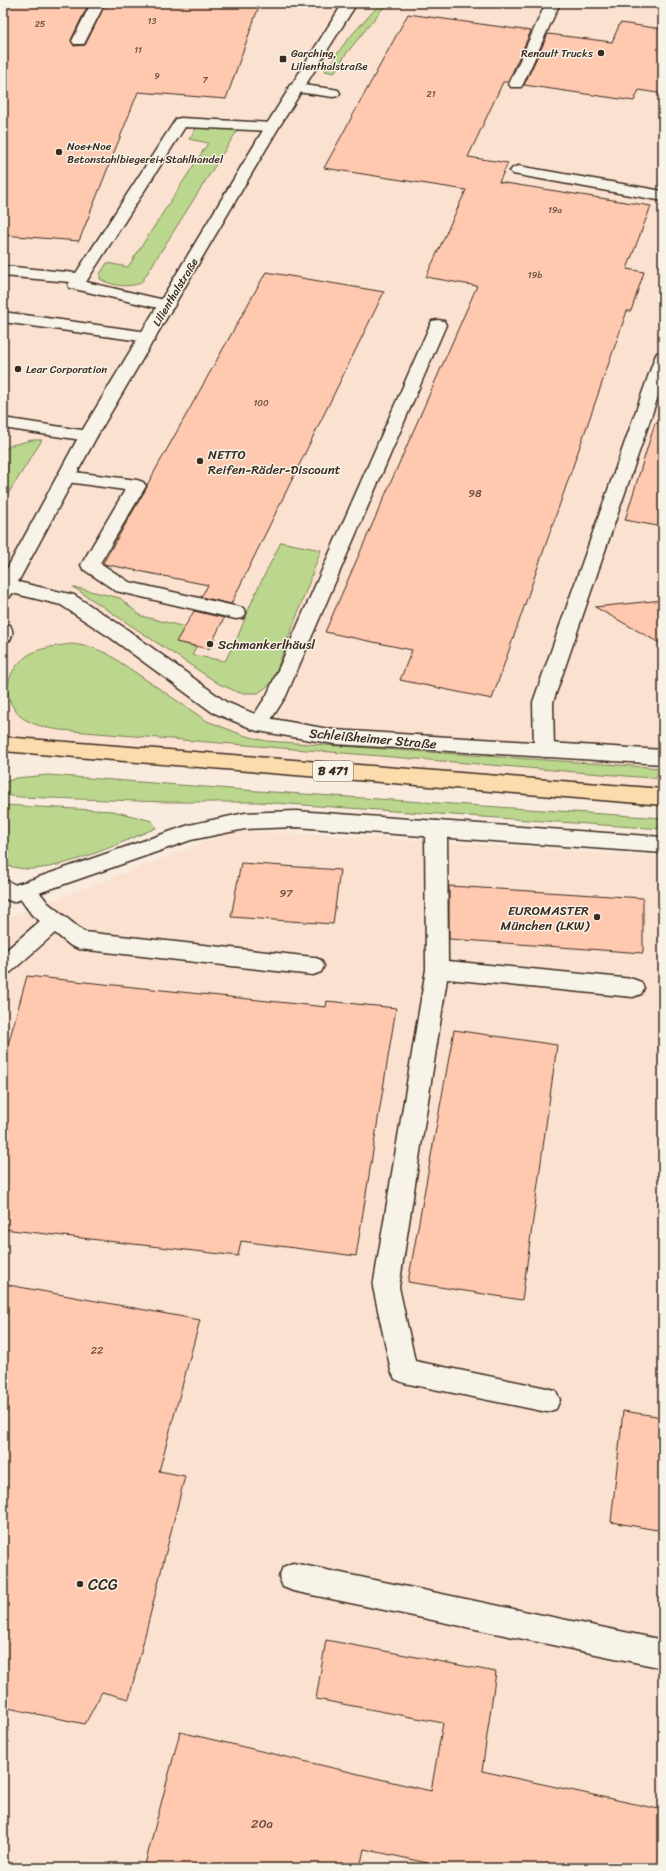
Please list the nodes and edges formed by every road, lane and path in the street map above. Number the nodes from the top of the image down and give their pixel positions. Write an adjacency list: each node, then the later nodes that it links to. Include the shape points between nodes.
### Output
1 (98, 3): 4 (street)
2 (350, 3): 6 (street, Lilienthalstraße)
3 (553, 3): 5 (street)
4 (78, 41)
5 (516, 84)
6 (295, 88): 7 (street); 8 (street, Lilienthalstraße)
7 (333, 93)
8 (272, 127): 12 (street, via 181,122); 13 (street, Lilienthalstraße)
9 (518, 171): 10 (street)
10 (663, 196)
11 (3, 271): 12 (street)
12 (81, 278): 13 (street, via 76,285)
13 (167, 306): 16 (street, Lilienthalstraße)
14 (3, 317): 16 (street)
15 (438, 325): 26 (street, via 276,696)
16 (148, 337): 19 (street, Lilienthalstraße)
17 (663, 357): 28 (street, via 543,702)
18 (11, 424): 19 (street); 20 (street)
19 (88, 436): 21 (street, Lilienthalstraße)
20 (3, 438)
21 (66, 476): 22 (street, Lilienthalstraße); 23 (street, via 137,486 90,565 123,587)
22 (4, 588): 26 (street, Schleißheimer Straße, via 67,600 118,633 219,707)
23 (236, 613)
24 (3, 630): 25 (street)
25 (3, 635)
26 (258, 724): 28 (street, Schleißheimer Straße, via 334,737)
27 (3, 744): 30 (main road, B 471)
28 (544, 750): 29 (street, Schleißheimer Straße)
29 (663, 757)
30 (663, 797)
31 (436, 829): 32 (street); 33 (street, via 296,819 245,821 189,833); 37 (street)
32 (663, 845)
33 (11, 892): 34 (street)
34 (55, 921): 35 (street); 36 (street, via 79,940)
35 (3, 966)
36 (313, 966)
37 (437, 969): 38 (street); 39 (street, via 386,1287 404,1371)
38 (633, 988)
39 (547, 1400)
40 (293, 1577): 41 (street)
41 (663, 1654)

